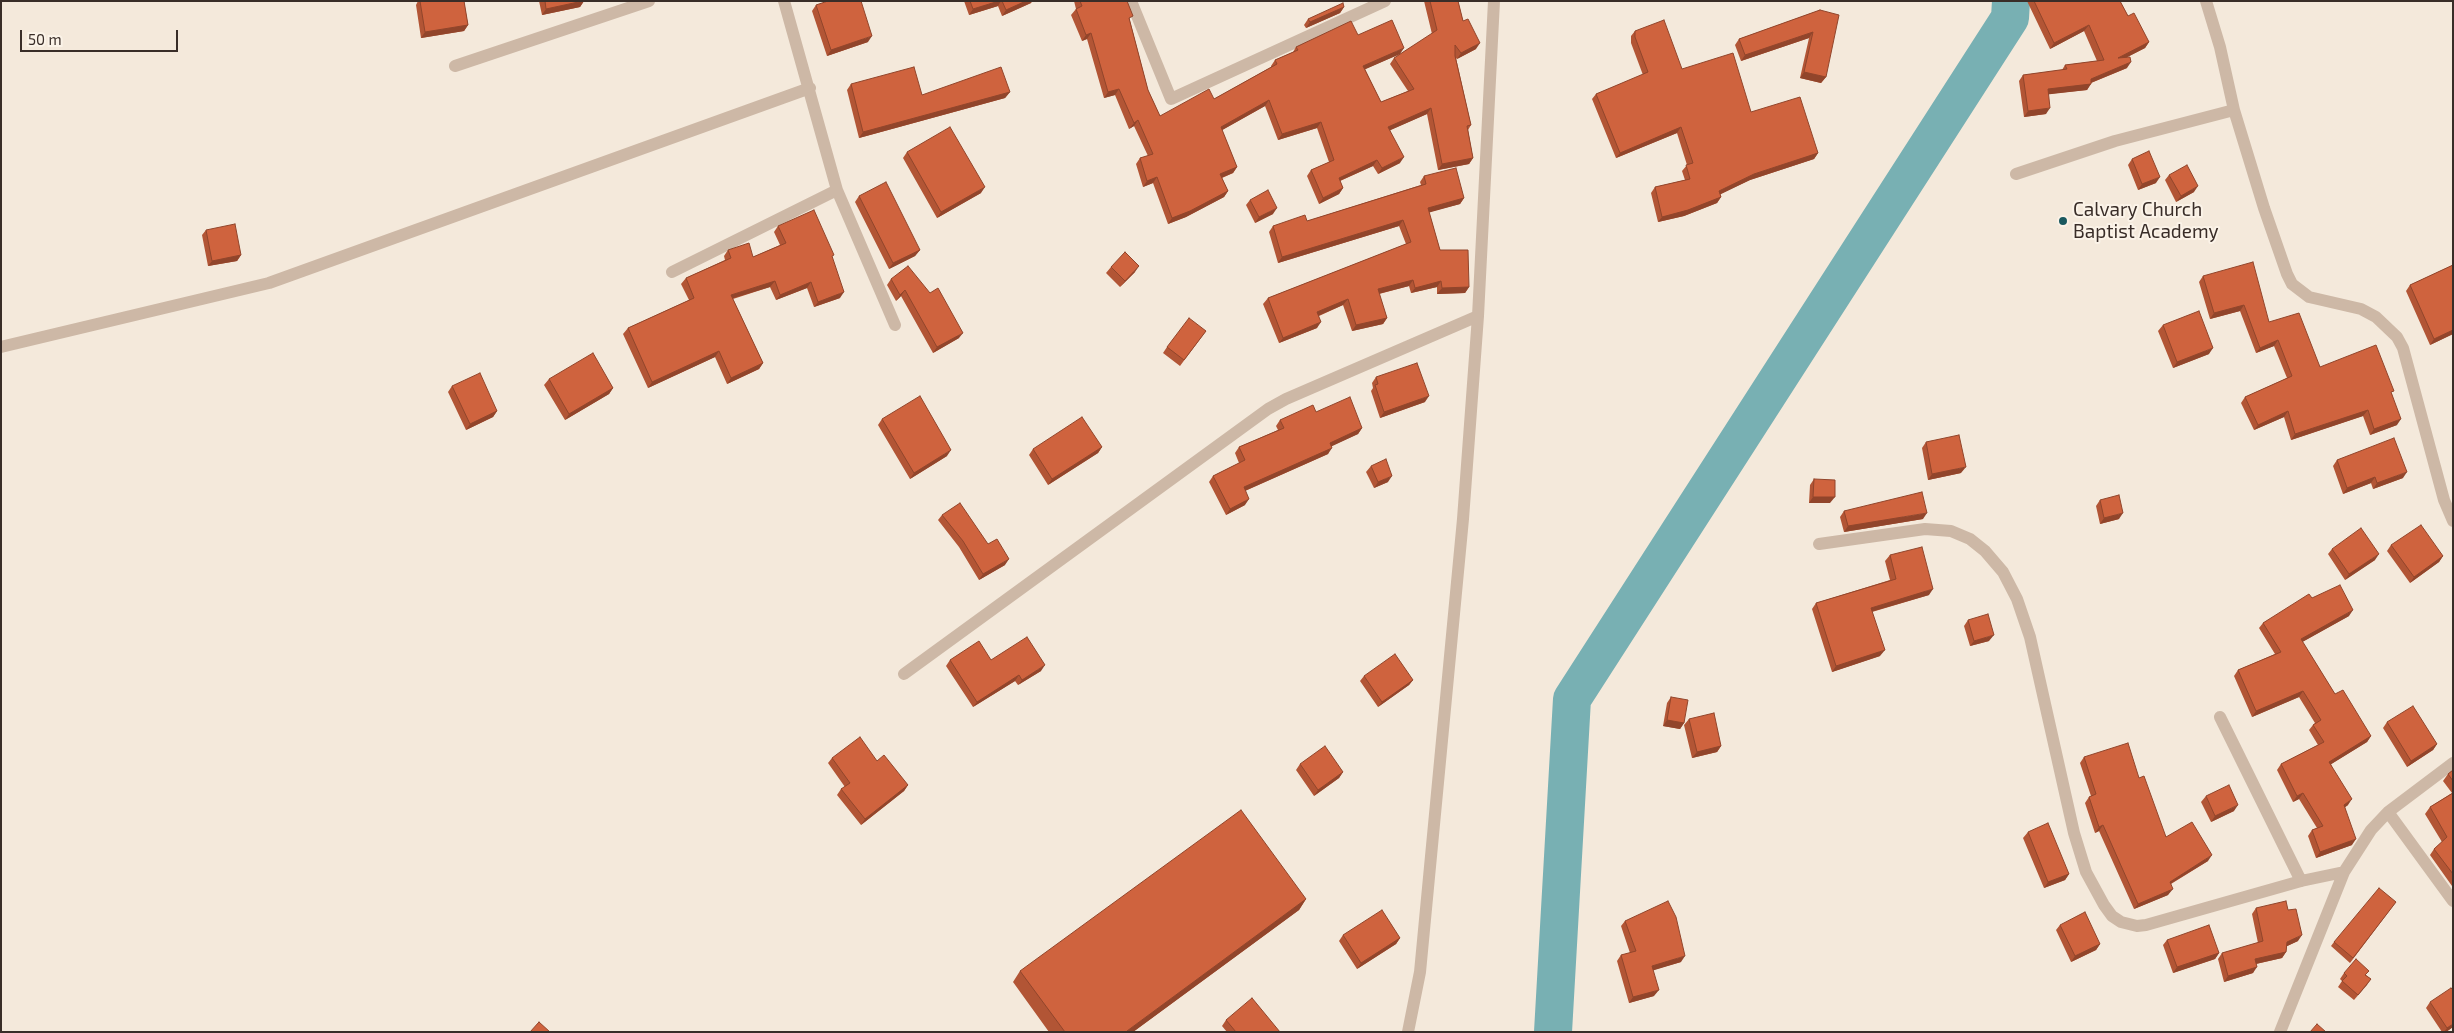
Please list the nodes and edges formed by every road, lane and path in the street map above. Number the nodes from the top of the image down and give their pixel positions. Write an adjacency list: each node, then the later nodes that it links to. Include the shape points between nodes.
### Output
1 (649, 1): 7 (street)
2 (784, 1): 8 (street)
3 (1131, 1): 4 (street, via 1171,99)
4 (1385, 1)
5 (1494, 1): 13 (street)
6 (2206, 1): 9 (street)
7 (455, 66)
8 (810, 88): 11 (street); 15 (street, via 269,283)
9 (2234, 110): 10 (street, via 2115,141); 16 (street, via 2264,208 2292,284 2309,297 2361,309 2376,317 2397,337 2403,348 2444,500)
10 (2016, 174)
11 (837, 190): 12 (street); 14 (street)
12 (672, 272)
13 (1478, 316): 18 (street, via 1268,410); 25 (street, via 1463,519 1422,953)
14 (895, 325)
15 (1, 347)
16 (2453, 521)
17 (1819, 544): 23 (street, via 1925,529 1951,531 1970,539 2003,572 2017,599 2030,637 2074,833 2086,872 2112,916 2129,925 2146,925)
18 (904, 674)
19 (2220, 716): 23 (street)
20 (2453, 763): 21 (street)
21 (2388, 812): 22 (street); 24 (street)
22 (2344, 872): 23 (street); 26 (street)
23 (2301, 881)
24 (2453, 901)
25 (1408, 1032)
26 (2280, 1032)

